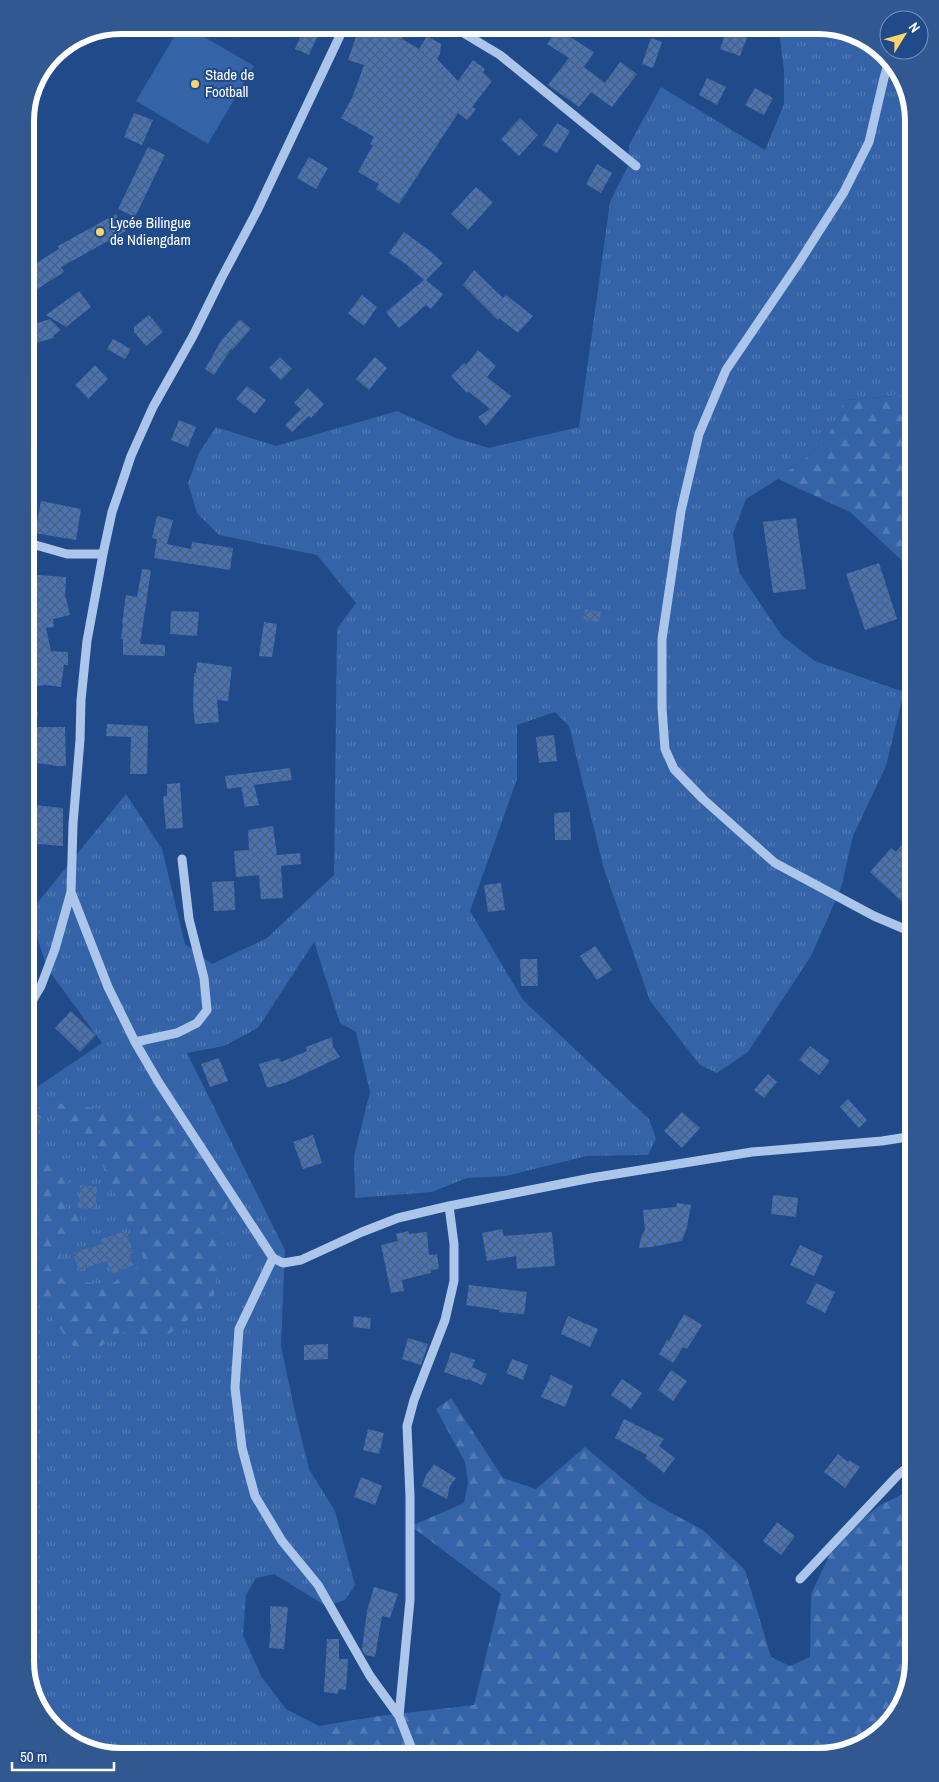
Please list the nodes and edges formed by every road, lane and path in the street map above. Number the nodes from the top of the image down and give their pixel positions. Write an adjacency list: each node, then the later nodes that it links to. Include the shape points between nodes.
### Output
1 (341, 34): 6 (street, via 257,211 153,407 120,486)
2 (465, 34): 4 (street, via 500,55)
3 (887, 68): 9 (street, via 869,142 844,192 726,370 699,434 680,511 662,639 662,708 665,749 674,768 703,799 775,863)
4 (636, 166)
5 (34, 545): 6 (street, via 67,554)
6 (103, 554): 8 (street, via 87,640)
7 (182, 859): 11 (street, via 189,919 204,978 207,1010 197,1023 177,1033)
8 (71, 892): 10 (street, via 52,958); 11 (street, via 108,986)
9 (905, 929)
10 (34, 998)
11 (135, 1042): 14 (street)
12 (905, 1137): 13 (street, via 728,1156)
13 (449, 1206): 14 (street, via 398,1218 301,1260 283,1263); 17 (street, via 454,1281 445,1320 407,1426 410,1600)
14 (273, 1258): 17 (street, via 239,1329 235,1388 247,1467 255,1496 282,1541 318,1585 370,1676)
15 (905, 1469): 16 (street)
16 (800, 1579)
17 (399, 1716): 18 (street)
18 (411, 1748)

